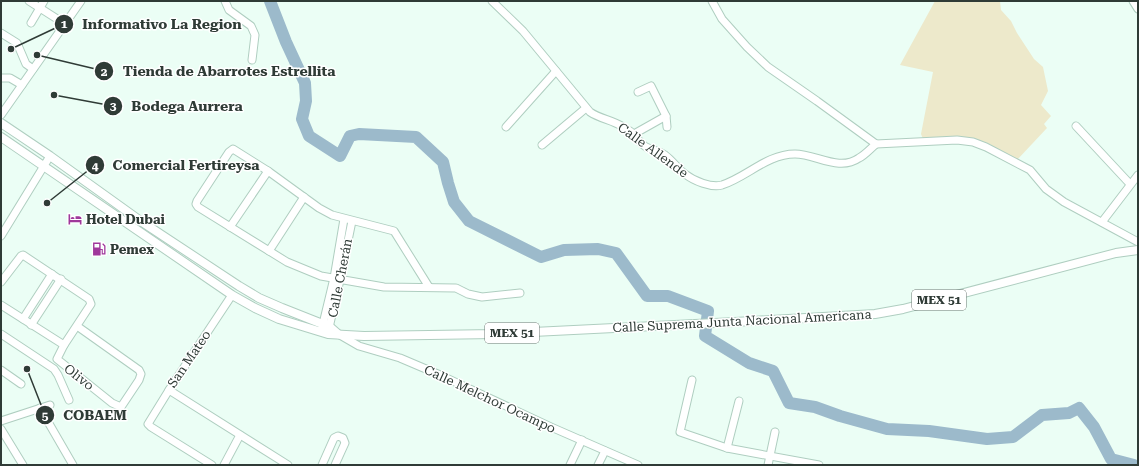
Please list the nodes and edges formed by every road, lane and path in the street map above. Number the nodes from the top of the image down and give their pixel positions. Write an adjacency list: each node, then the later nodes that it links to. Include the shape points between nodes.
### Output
1 (29, 1): 7 (street)
2 (81, 1): 10 (street)
3 (225, 1): 12 (street, via 229,10 251,26 255,35)
4 (492, 1): 14 (street, Calle Allende, via 524,31)
5 (712, 1): 27 (street, via 722,19 768,67)
6 (1133, 1): 8 (street)
7 (42, 4): 9 (street); 10 (street)
8 (1138, 9)
9 (31, 23)
10 (65, 24): 13 (street)
11 (1, 33): 13 (street, via 17,43 26,64)
12 (252, 60)
13 (33, 69): 16 (street)
14 (556, 71): 18 (street, Calle Allende); 23 (street)
15 (1, 78): 16 (street, via 10,78)
16 (22, 85): 19 (street)
17 (638, 92): 20 (street, via 651,86)
18 (586, 108): 25 (street, Calle Allende, via 597,117 615,122); 28 (street)
19 (1, 115)
20 (666, 116): 24 (street); 25 (street)
21 (1, 123): 29 (main road)
22 (1076, 126): 33 (street)
23 (506, 127)
24 (667, 127)
25 (634, 134): 27 (street, Calle Allende, via 641,143 674,162 684,174 709,185 721,185 784,155 810,156 828,162 847,164 859,159)
26 (1, 137): 30 (main road)
27 (876, 144): 37 (street, via 957,140 986,146 1030,170 1046,189 1064,202)
28 (542, 145)
29 (50, 156): 30 (street); 54 (main road, via 142,222 239,286)
30 (44, 165): 39 (street); 49 (main road)
31 (268, 171): 34 (street); 38 (street); 38 (street, via 233,149 229,152 196,204)
32 (1138, 175): 33 (street)
33 (1130, 184): 37 (street)
34 (304, 197): 35 (street, via 319,208); 42 (street)
35 (344, 219): 36 (street); 44 (street, Calle Cherán)
36 (352, 221): 44 (street, Calle Cherán); 47 (street, via 394,231)
37 (1102, 222): 40 (street)
38 (230, 227): 42 (street)
39 (1, 236)
40 (1138, 242)
41 (1138, 250): 56 (main road, Calle Suprema Junta Nacional Americana / MEX 51, via 1116,253 903,309 875,314 495,334 395,337)
42 (269, 251): 44 (street, via 304,270)
43 (52, 274): 45 (street); 46 (street, via 23,255); 51 (street)
44 (337, 279): 47 (street, via 384,287); 54 (street, Calle Cherán)
45 (61, 280): 52 (street); 53 (street, via 89,298 91,304)
46 (1, 281)
47 (429, 287): 48 (street, via 456,288 482,297)
48 (520, 293)
49 (232, 295): 54 (main road, via 279,319); 61 (street, San Mateo)
50 (1, 305): 51 (street)
51 (23, 319): 52 (street)
52 (31, 325): 57 (street)
53 (77, 326): 57 (street); 57 (street, Olivo, via 139,370 141,374 121,407 112,403 57,359)
54 (326, 329): 56 (main road)
55 (1, 334): 62 (street, via 54,369)
56 (339, 335): 70 (street, Calle Melchor Ocampo, via 359,346 400,358 440,375)
57 (64, 345)
58 (1, 370): 60 (street)
59 (692, 380): 71 (street, via 680,432)
60 (21, 384)
61 (169, 390): 69 (street); 76 (street, San Mateo, via 148,424)
62 (69, 400)
63 (739, 401): 71 (street)
64 (50, 405): 65 (street)
65 (40, 408): 66 (street); 75 (street)
66 (1, 421)
67 (1, 429): 74 (street)
68 (775, 432): 73 (street)
69 (240, 435): 77 (street); 78 (street)
70 (582, 440): 72 (street, Calle Melchor Ocampo); 81 (street)
71 (727, 448): 73 (street)
72 (605, 451): 82 (street); 83 (street, Calle Melchor Ocampo)
73 (770, 456): 84 (street); 85 (street)
74 (23, 465)
75 (73, 465)
76 (212, 465)
77 (224, 465)
78 (288, 465)
79 (322, 465): 80 (street, via 335,436 338,436 343,438 345,443)
80 (335, 465)
81 (570, 465)
82 (598, 465)
83 (638, 465)
84 (768, 465)
85 (819, 465)

